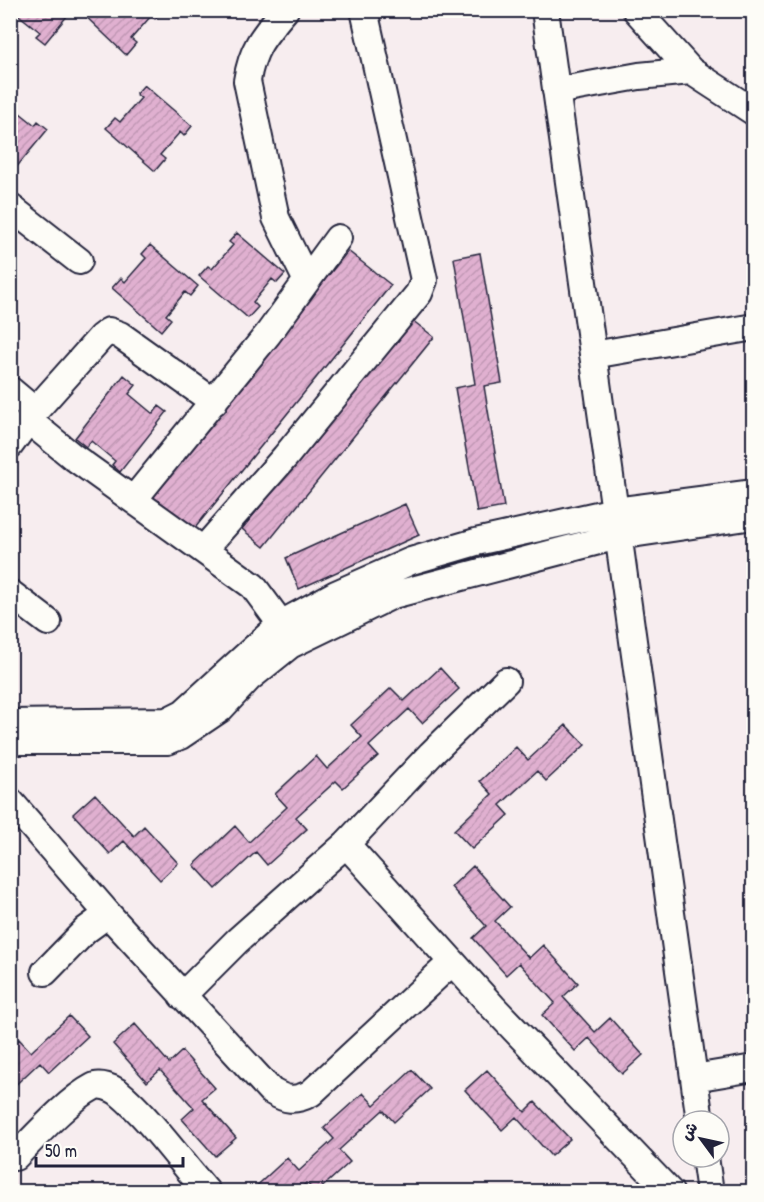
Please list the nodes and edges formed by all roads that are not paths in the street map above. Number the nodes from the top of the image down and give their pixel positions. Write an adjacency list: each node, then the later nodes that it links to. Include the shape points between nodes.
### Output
1 (285, 10): 11 (street, via 250,58 247,81 276,218)
2 (364, 10): 23 (street, via 424,280 419,292 285,457)
3 (545, 10): 6 (street)
4 (636, 10): 5 (street)
5 (691, 71): 6 (street); 7 (street)
6 (556, 91): 13 (street)
7 (753, 112)
8 (10, 207): 10 (street)
9 (338, 238): 11 (street)
10 (79, 261)
11 (306, 279): 15 (street)
12 (753, 327): 13 (street)
13 (593, 355): 21 (street)
14 (10, 390): 16 (street)
15 (214, 402): 16 (street, via 109,331); 19 (street)
16 (32, 415): 17 (street); 19 (street)
17 (10, 445)
18 (753, 493): 21 (street)
19 (134, 499): 23 (street)
20 (753, 516): 21 (street)
21 (617, 524): 22 (street); 24 (street); 38 (street)
22 (476, 542): 24 (street); 27 (street, via 411,561 336,594)
23 (204, 549): 27 (street, via 254,586)
24 (476, 572): 27 (street, via 393,595)
25 (10, 593): 26 (street)
26 (48, 622)
27 (285, 635): 29 (street, via 167,721); 30 (street, via 220,709 168,741)
28 (506, 681): 32 (street)
29 (10, 723)
30 (10, 741)
31 (10, 801): 33 (street)
32 (346, 844): 34 (street); 36 (street)
33 (108, 914): 35 (street); 36 (street)
34 (452, 962): 36 (street, via 311,1094 297,1101 283,1099 271,1091); 43 (street)
35 (45, 972)
36 (182, 996)
37 (753, 1068): 38 (street)
38 (694, 1078): 39 (street)
39 (698, 1109)
40 (15, 1157): 42 (street, via 94,1086 104,1086 117,1091 131,1105)
41 (707, 1169): 44 (street)
42 (207, 1191)
43 (669, 1191)
44 (710, 1191)

